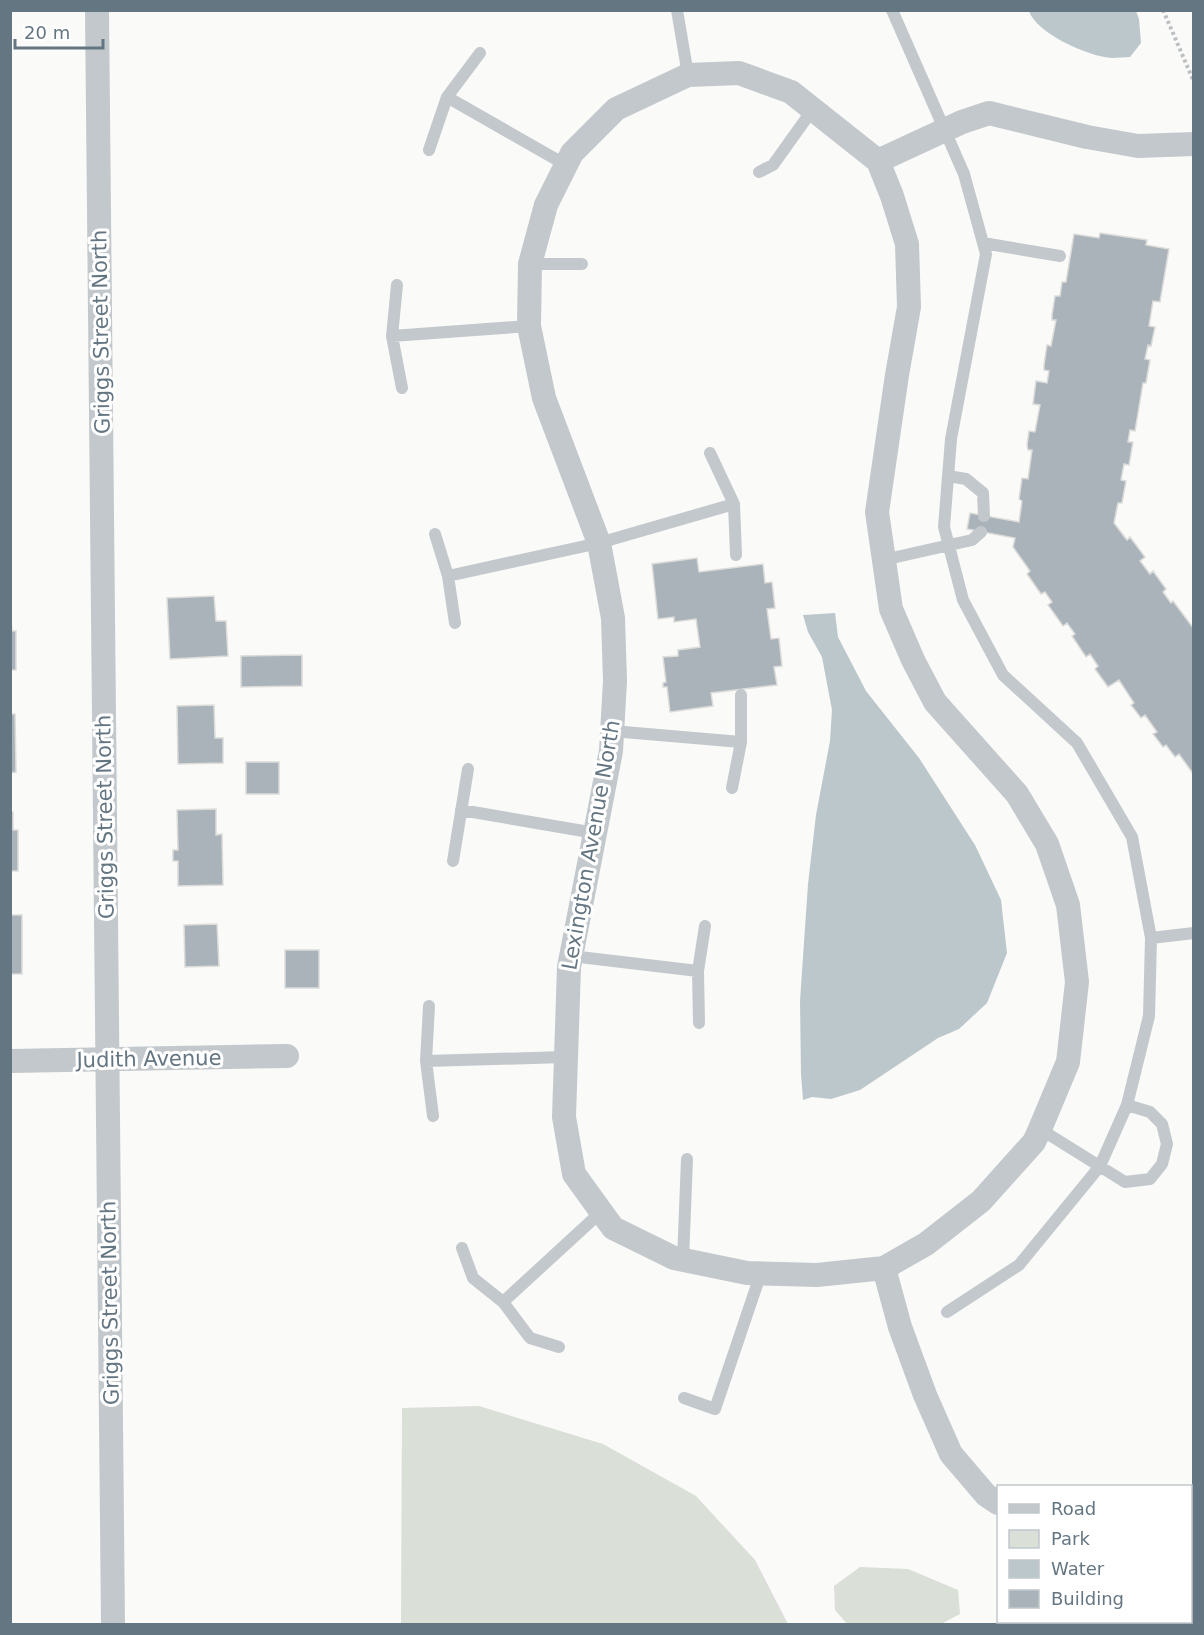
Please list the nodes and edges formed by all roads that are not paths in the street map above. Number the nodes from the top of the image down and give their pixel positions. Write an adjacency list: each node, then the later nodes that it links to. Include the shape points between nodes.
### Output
1 (97, 10): 52 (street, Griggs Street North)
2 (677, 10): 5 (lane)
3 (892, 10): 8 (lane)
4 (480, 53): 6 (lane)
5 (688, 75): 7 (street, Lexington Avenue North, via 739,73 790,92); 12 (street, Lexington Avenue North, via 616,109 572,153)
6 (447, 98): 10 (lane); 12 (lane)
7 (813, 109): 11 (street, Lexington Avenue North); 13 (lane, via 773,165)
8 (944, 130): 9 (street, via 989,113 1138,146); 11 (street); 14 (lane, via 964,174)
9 (1194, 144)
10 (429, 150)
11 (878, 161): 31 (street, Lexington Avenue North, via 907,244 909,307 877,512)
12 (566, 165): 16 (street, Lexington Avenue North, via 546,205)
13 (759, 172)
14 (983, 243): 15 (lane); 23 (lane, via 986,254 951,439)
15 (1060, 256)
16 (530, 264): 17 (lane); 19 (street, Lexington Avenue North)
17 (582, 264)
18 (397, 285): 20 (lane)
19 (529, 326): 20 (lane); 28 (street, Lexington Avenue North, via 544,398)
20 (392, 336): 21 (lane)
21 (402, 388)
22 (710, 453): 24 (lane)
23 (948, 476): 25 (lane, via 966,479 983,493); 29 (lane, via 944,527)
24 (734, 504): 28 (lane); 30 (lane)
25 (984, 516)
26 (981, 532): 29 (lane, via 972,540)
27 (435, 534): 32 (lane)
28 (599, 543): 32 (lane); 35 (street, Lexington Avenue North, via 613,618)
29 (949, 547): 31 (lane); 44 (lane, via 963,600 1003,675 1077,743 1132,837)
30 (736, 555)
31 (883, 560): 56 (street, Lexington Avenue North, via 891,609 935,702 1017,794 1047,844 1068,905 1077,982 1068,1062)
32 (448, 576): 33 (lane)
33 (455, 623)
34 (741, 695): 36 (lane)
35 (612, 730): 36 (lane); 40 (street, Lexington Avenue North)
36 (741, 742): 38 (lane)
37 (468, 769): 39 (lane)
38 (732, 788)
39 (461, 810): 40 (lane); 41 (lane)
40 (595, 833): 45 (street, Lexington Avenue North)
41 (453, 861)
42 (705, 926): 46 (lane)
43 (1194, 933): 44 (lane)
44 (1151, 938): 54 (lane, via 1149,1016)
45 (571, 956): 46 (lane); 50 (street, Lexington Avenue North)
46 (698, 971): 48 (lane)
47 (429, 1006): 53 (lane)
48 (699, 1023)
49 (287, 1056): 52 (street, Judith Avenue)
50 (565, 1057): 53 (lane); 59 (street, Lexington Avenue North, via 564,1117 574,1174)
51 (10, 1061): 52 (street, Judith Avenue)
52 (108, 1061): 70 (street, Griggs Street North)
53 (426, 1061): 55 (lane)
54 (1126, 1105): 58 (lane); 58 (lane, via 1150,1112 1162,1124 1167,1144 1162,1164 1150,1179 1125,1182)
55 (433, 1116)
56 (1040, 1129): 58 (lane); 62 (street, Lexington Avenue North, via 1034,1142 981,1202 926,1244)
57 (687, 1159): 61 (lane)
58 (1100, 1166): 65 (lane, via 1018,1264)
59 (601, 1212): 61 (street, Lexington Avenue North, via 613,1228); 64 (lane)
60 (462, 1248): 64 (lane, via 473,1278)
61 (683, 1260): 63 (street, Lexington Avenue North)
62 (884, 1268): 63 (street, Lexington Avenue North, via 817,1275); 68 (street, via 900,1327 951,1454 986,1495)
63 (761, 1273): 67 (lane, via 715,1409)
64 (504, 1302): 66 (lane, via 530,1338)
65 (947, 1312)
66 (559, 1347)
67 (684, 1398)
68 (997, 1502)
69 (1066, 1623): 71 (lane)
70 (113, 1624)
71 (1029, 1624)

